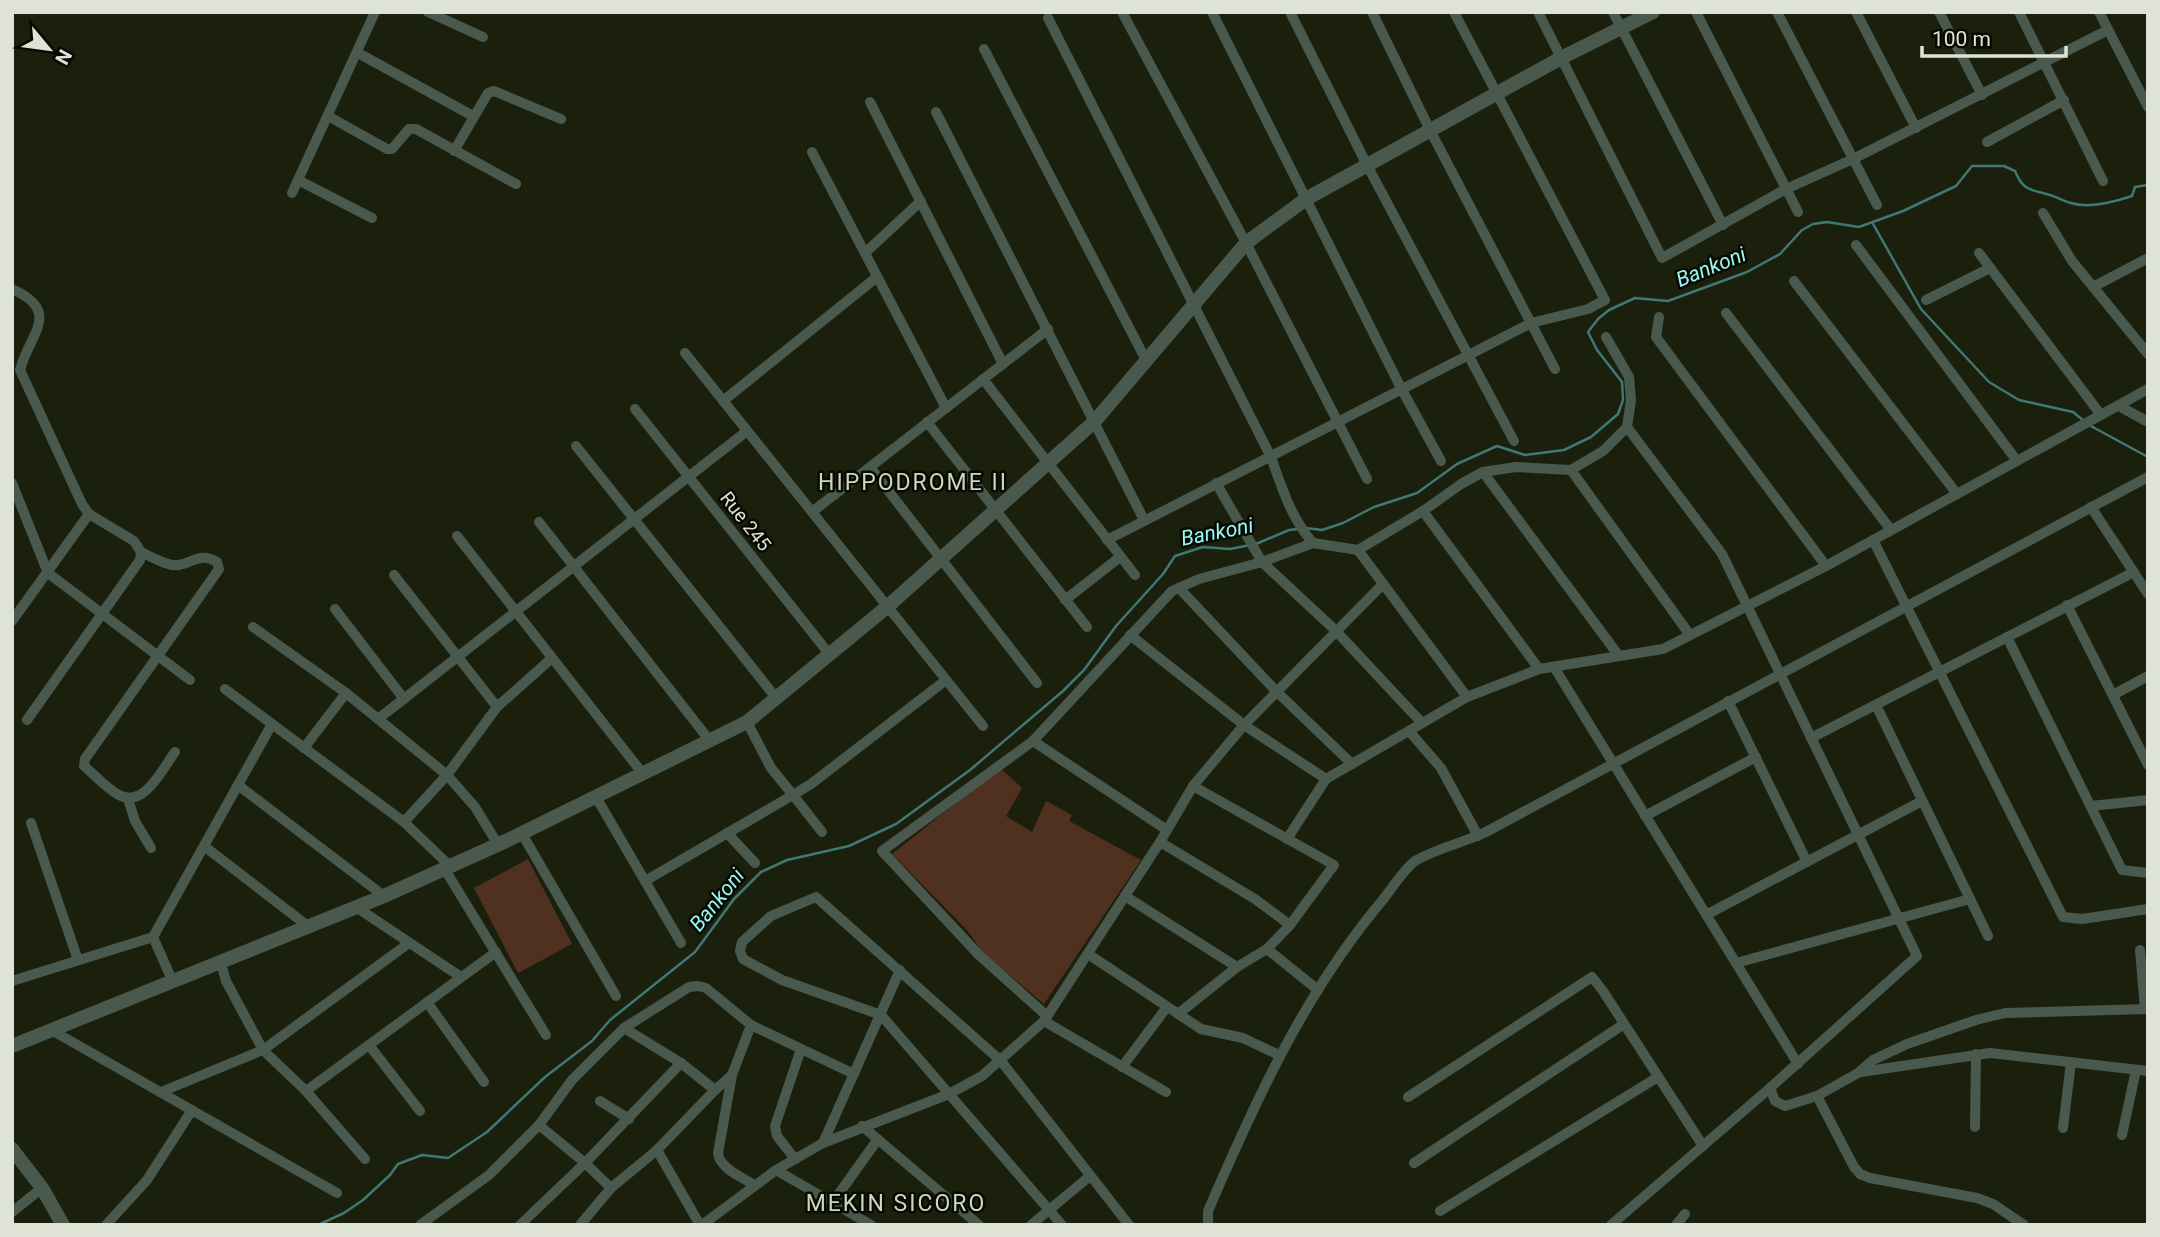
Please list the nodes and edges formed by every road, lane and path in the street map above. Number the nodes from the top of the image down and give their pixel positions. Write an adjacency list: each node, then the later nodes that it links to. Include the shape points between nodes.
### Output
1 (375, 12): 22 (street)
2 (428, 12): 20 (street)
3 (1122, 12): 53 (street)
4 (1212, 12): 46 (street)
5 (1290, 12): 40 (street)
6 (1372, 12): 35 (street)
7 (1454, 12): 25 (street)
8 (1538, 12): 23 (street)
9 (1613, 12): 18 (street)
10 (1653, 12): 18 (street)
11 (1696, 12): 44 (street)
12 (1777, 12): 39 (street)
13 (1856, 12): 34 (street)
14 (1939, 12): 26 (street)
15 (2019, 12): 24 (street)
16 (2099, 12): 19 (street)
17 (1048, 18): 64 (street)
18 (1621, 28): 23 (street); 52 (street)
19 (2108, 30): 24 (street); 29 (street)
20 (483, 37)
21 (984, 49): 73 (street)
22 (358, 53): 31 (street); 32 (street)
23 (1561, 58): 25 (street); 52 (street, via 1662,258)
24 (2045, 62): 26 (street); 27 (street)
25 (1495, 94): 35 (street); 67 (street, via 1605,300 1588,309)
26 (1982, 95): 34 (street)
27 (2064, 100): 36 (street); 42 (street)
28 (870, 102): 47 (street)
29 (2148, 107)
30 (936, 112): 68 (street)
31 (328, 116): 37 (street, via 387,149 416,129); 41 (street)
32 (474, 116): 33 (street, via 494,91); 37 (street)
33 (561, 119)
34 (1916, 128): 39 (street)
35 (1430, 130): 40 (street); 67 (street)
36 (1987, 142)
37 (454, 151): 43 (street)
38 (812, 152): 55 (street)
39 (1853, 159): 44 (street); 48 (street)
40 (1367, 165): 46 (street); 72 (street)
41 (298, 180): 45 (street); 51 (street)
42 (2103, 181)
43 (516, 184)
44 (1786, 189): 49 (street); 52 (street)
45 (292, 192)
46 (1306, 199): 53 (street); 78 (street)
47 (920, 201): 55 (street); 74 (street)
48 (1877, 205)
49 (1798, 212)
50 (2043, 213): 61 (street)
51 (372, 218)
52 (1723, 225)
53 (1246, 243): 64 (street); 87 (street)
54 (1856, 245): 94 (street)
55 (865, 253): 59 (street)
56 (1979, 253): 58 (street)
57 (2148, 258): 61 (street)
58 (1990, 268): 63 (street); 83 (street)
59 (877, 277): 79 (street); 81 (street)
60 (1794, 281): 104 (street)
61 (2093, 287): 71 (street)
62 (12, 289): 109 (street, via 40,310 39,328 20,370)
63 (1926, 300)
64 (1194, 305): 73 (street); 92 (street)
65 (1726, 313): 113 (street)
66 (1659, 317): 123 (street, via 1656,337)
67 (1531, 323): 72 (street); 75 (street)
68 (1048, 329): 74 (street); 84 (street)
69 (1606, 337): 88 (street, via 1629,377)
70 (685, 353): 79 (street)
71 (2148, 354)
72 (1468, 356): 78 (street); 90 (street)
73 (1147, 362): 84 (street)
74 (1003, 364): 76 (street)
75 (1555, 369)
76 (983, 379): 81 (street); 95 (street)
77 (2148, 389): 80 (street)
78 (1402, 390): 87 (street); 93 (street)
79 (723, 401): 89 (street)
80 (2119, 405): 83 (street); 86 (street)
81 (946, 408): 85 (street)
82 (635, 409): 99 (street, Rue 245)
83 (2101, 415): 94 (street)
84 (1095, 421): 95 (street); 111 (street)
85 (928, 422): 96 (street); 106 (street)
86 (2148, 422)
87 (1338, 423): 92 (street); 101 (street)
88 (1627, 428): 97 (street, via 1603,451); 135 (street, via 1722,554)
89 (747, 431): 99 (street); 108 (street)
90 (1514, 441)
91 (576, 446): 110 (street)
92 (1271, 457): 103 (street); 117 (street, via 1292,513)
93 (1441, 461)
94 (2017, 461): 104 (street)
95 (1048, 465): 106 (street); 115 (street)
96 (870, 467): 108 (street); 121 (street)
97 (1571, 470): 98 (street, via 1516,467); 145 (street)
98 (1483, 472): 107 (street); 148 (street)
99 (688, 477): 110 (street); 147 (street, Rue 245)
100 (2148, 477): 105 (street)
101 (1367, 479)
102 (12, 483): 126 (street)
103 (1216, 483): 111 (street); 122 (street)
104 (1957, 494): 113 (street)
105 (2091, 507): 125 (street); 133 (street)
106 (996, 511): 121 (street); 132 (street)
107 (1423, 511): 118 (street); 153 (street)
108 (811, 512): 136 (street)
109 (89, 514): 119 (street, via 134,541); 126 (street)
110 (634, 519): 124 (street); 166 (street)
111 (1144, 520): 115 (street)
112 (539, 522): 124 (street)
113 (1891, 530): 116 (street)
114 (457, 536): 138 (street)
115 (1107, 540): 120 (street)
116 (1873, 540): 123 (street); 133 (street)
117 (1313, 543): 118 (street); 122 (street)
118 (1358, 550): 129 (street)
119 (141, 552): 139 (street); 149 (street, via 178,565 196,557 218,562 219,569)
120 (1120, 556): 128 (street); 132 (street)
121 (942, 559): 136 (street); 159 (street)
122 (1262, 562): 130 (street); 143 (street)
123 (1826, 566): 135 (street)
124 (572, 567): 138 (street); 179 (street)
125 (2134, 572): 131 (street); 134 (street)
126 (48, 573): 139 (street); 140 (street)
127 (394, 575): 150 (street)
128 (1135, 575)
129 (1383, 584): 143 (street); 164 (street)
130 (1179, 588): 144 (street); 161 (street)
131 (2148, 594)
132 (1065, 600): 142 (street)
133 (1906, 605): 154 (street); 155 (street)
134 (2067, 605): 146 (street); 163 (street)
135 (1748, 606): 145 (street); 155 (street)
136 (887, 607): 147 (street); 158 (street)
137 (335, 609): 165 (street)
138 (516, 611): 150 (street); 151 (street)
139 (102, 614): 149 (street); 170 (street)
140 (12, 621)
141 (253, 627): 162 (street)
142 (1087, 627)
143 (1335, 630): 161 (street); 173 (street)
144 (1130, 635): 175 (street); 180 (street)
145 (1690, 635): 148 (street, via 1663,649)
146 (2007, 637): 154 (street); 197 (street)
147 (830, 655): 166 (street)
148 (1619, 656): 152 (street)
149 (158, 657): 157 (street); 194 (street, via 85,759 84,766)
150 (457, 657): 165 (street); 169 (street)
151 (552, 658): 169 (street); 187 (street)
152 (1554, 667): 153 (street); 184 (street)
153 (1539, 669): 164 (street)
154 (1940, 672): 168 (street); 221 (street, via 2063,917 2082,919)
155 (1780, 673): 167 (street); 178 (street)
156 (2148, 676): 163 (street)
157 (190, 680)
158 (946, 680): 176 (street); 192 (street)
159 (1037, 683)
160 (225, 688): 174 (street)
161 (1276, 691): 175 (street); 185 (street)
162 (346, 693): 171 (street); 181 (street)
163 (2113, 695): 186 (street)
164 (1467, 697): 173 (street)
165 (404, 699): 171 (street)
166 (776, 699): 172 (street)
167 (1728, 701): 183 (street); 184 (street)
168 (1876, 705): 178 (street); 196 (street)
169 (497, 707): 188 (street)
170 (27, 719)
171 (378, 719): 188 (street)
172 (747, 722): 179 (street); 192 (street, via 771,768)
173 (1422, 723): 177 (street)
174 (272, 724): 181 (street); 190 (street)
175 (1244, 725): 189 (street); 191 (street)
176 (983, 726)
177 (1409, 731): 185 (street); 206 (street, via 1441,768)
178 (1811, 738): 205 (street)
179 (710, 741): 187 (street)
180 (1032, 741): 201 (street); 249 (street, via 882,851)
181 (304, 748): 199 (street)
182 (175, 752): 194 (street, via 147,789 138,798)
183 (1756, 757): 198 (street); 212 (street)
184 (1613, 763): 198 (street); 206 (street)
185 (1352, 764): 189 (street)
186 (2148, 765)
187 (643, 774): 193 (street)
188 (447, 775): 199 (street); 209 (street)
189 (1326, 779): 207 (street)
190 (238, 785): 210 (street); 217 (street)
191 (1193, 786): 201 (street); 207 (street)
192 (793, 795): 203 (street); 204 (street)
193 (596, 797): 202 (street); 216 (street)
194 (128, 799): 211 (street)
195 (2148, 800): 197 (street)
196 (1922, 801): 205 (street); 219 (street)
197 (2091, 806): 215 (street, via 2122,870)
198 (1645, 816): 222 (street)
199 (404, 822): 214 (street)
200 (31, 823): 234 (street)
201 (1167, 830): 208 (street)
202 (521, 832): 209 (street); 243 (street)
203 (822, 832)
204 (727, 834): 213 (street); 216 (street)
205 (1858, 835): 212 (street); 223 (street)
206 (1478, 836): 242 (street, via 1414,862 1364,922)
207 (1287, 839): 224 (street, via 1334,865)
208 (1160, 842): 218 (street); 224 (street)
209 (498, 843): 214 (street)
210 (204, 846): 225 (street); 227 (street)
211 (151, 848)
212 (1807, 862): 222 (street)
213 (755, 863)
214 (447, 867): 217 (street); 232 (street)
215 (2148, 873)
216 (645, 881): 229 (street)
217 (384, 896): 220 (street)
218 (1125, 896): 233 (street); 237 (street)
219 (1970, 899): 223 (street); 226 (street)
220 (356, 907): 225 (street); 228 (street)
221 (2148, 909)
222 (1706, 915): 236 (street)
223 (1899, 918): 236 (street); 264 (street, via 1917,956)
224 (1290, 925): 230 (street)
225 (309, 927): 235 (street)
226 (1988, 936)
227 (153, 937): 234 (street); 241 (street)
228 (409, 943): 239 (street); 258 (street)
229 (681, 943)
230 (1266, 949): 237 (street); 242 (street)
231 (2140, 950): 246 (street)
232 (496, 952): 239 (street); 254 (street)
233 (1087, 954): 245 (street); 249 (street)
234 (78, 960): 240 (street)
235 (221, 963): 241 (street); 258 (street)
236 (1736, 963): 264 (street)
237 (1237, 967): 247 (street)
238 (900, 970): 248 (street); 248 (street, via 816,897 771,916 742,942 743,959 782,980); 261 (street)
239 (461, 977): 244 (street)
240 (12, 981)
241 (173, 982): 253 (street)
242 (1318, 990): 260 (street)
243 (616, 996)
244 (427, 1002): 255 (street); 271 (street)
245 (1167, 1007): 247 (street); 265 (street)
246 (2146, 1009): 267 (street, via 2006,1013 1907,1044 1873,1060)
247 (1178, 1014): 260 (street, via 1201,1029 1243,1038)
248 (881, 1015): 268 (street); 277 (street)
249 (1046, 1019): 261 (street); 265 (street)
250 (1624, 1024): 270 (street); 279 (street, via 1591,977); 297 (street)
251 (751, 1025): 252 (street, via 698,986 689,987); 257 (street); 269 (street)
252 (624, 1028): 263 (street); 284 (street, via 572,1080)
253 (52, 1031): 256 (street); 275 (street)
254 (546, 1035)
255 (369, 1045): 274 (street); 282 (street)
256 (12, 1046)
257 (801, 1049): 268 (street); 295 (street, via 775,1126)
258 (263, 1050): 274 (street); 275 (street)
259 (1976, 1054): 262 (street); 267 (street); 286 (street)
260 (1279, 1055): 320 (street, via 1208,1211)
261 (1001, 1061): 277 (street); 299 (street)
262 (2071, 1062): 266 (street); 287 (street)
263 (681, 1063): 273 (street); 283 (street)
264 (1798, 1064): 272 (street)
265 (1122, 1067): 276 (street)
266 (2142, 1071): 288 (street)
267 (1858, 1073): 278 (street)
268 (854, 1074): 290 (street)
269 (732, 1075): 273 (street); 300 (street, via 719,1159)
270 (1658, 1077): 291 (street); 306 (street)
271 (484, 1082)
272 (1770, 1088): 278 (street, via 1775,1101 1785,1106); 291 (street)
273 (715, 1090): 293 (street)
274 (306, 1091): 294 (street)
275 (161, 1092): 281 (street)
276 (1166, 1092)
277 (949, 1094): 285 (street); 305 (street)
278 (1817, 1096): 323 (street, via 1860,1174 1977,1198)
279 (1408, 1097)
280 (600, 1101): 283 (street)
281 (191, 1110): 303 (street); 310 (street, via 147,1180)
282 (420, 1111)
283 (629, 1119): 296 (street)
284 (539, 1125): 296 (street); 311 (street, via 489,1175)
285 (862, 1126): 289 (street); 290 (street)
286 (1975, 1127)
287 (2063, 1128)
288 (2122, 1135)
289 (878, 1139): 304 (street); 316 (street)
290 (823, 1143): 295 (street)
291 (1703, 1146): 321 (street)
292 (12, 1149): 301 (street)
293 (657, 1150): 302 (street); 314 (street)
294 (365, 1159)
295 (794, 1159): 298 (street)
296 (585, 1163): 302 (street); 312 (street)
297 (1414, 1163)
298 (776, 1170): 300 (street); 304 (street)
299 (1090, 1176): 305 (street); 319 (street)
300 (754, 1185): 314 (street)
301 (42, 1188): 307 (street); 309 (street)
302 (611, 1188): 313 (street)
303 (337, 1193)
304 (833, 1202): 315 (street)
305 (1048, 1209): 317 (street); 318 (street)
306 (1440, 1211)
307 (12, 1212)
308 (1685, 1214): 322 (street)
309 (63, 1225)
310 (106, 1225)
311 (420, 1225)
312 (520, 1225)
313 (580, 1225)
314 (701, 1225)
315 (871, 1225)
316 (979, 1225)
317 (1031, 1225)
318 (1062, 1225)
319 (1129, 1225)
320 (1208, 1225)
321 (1611, 1225)
322 (1676, 1225)
323 (2024, 1225)

